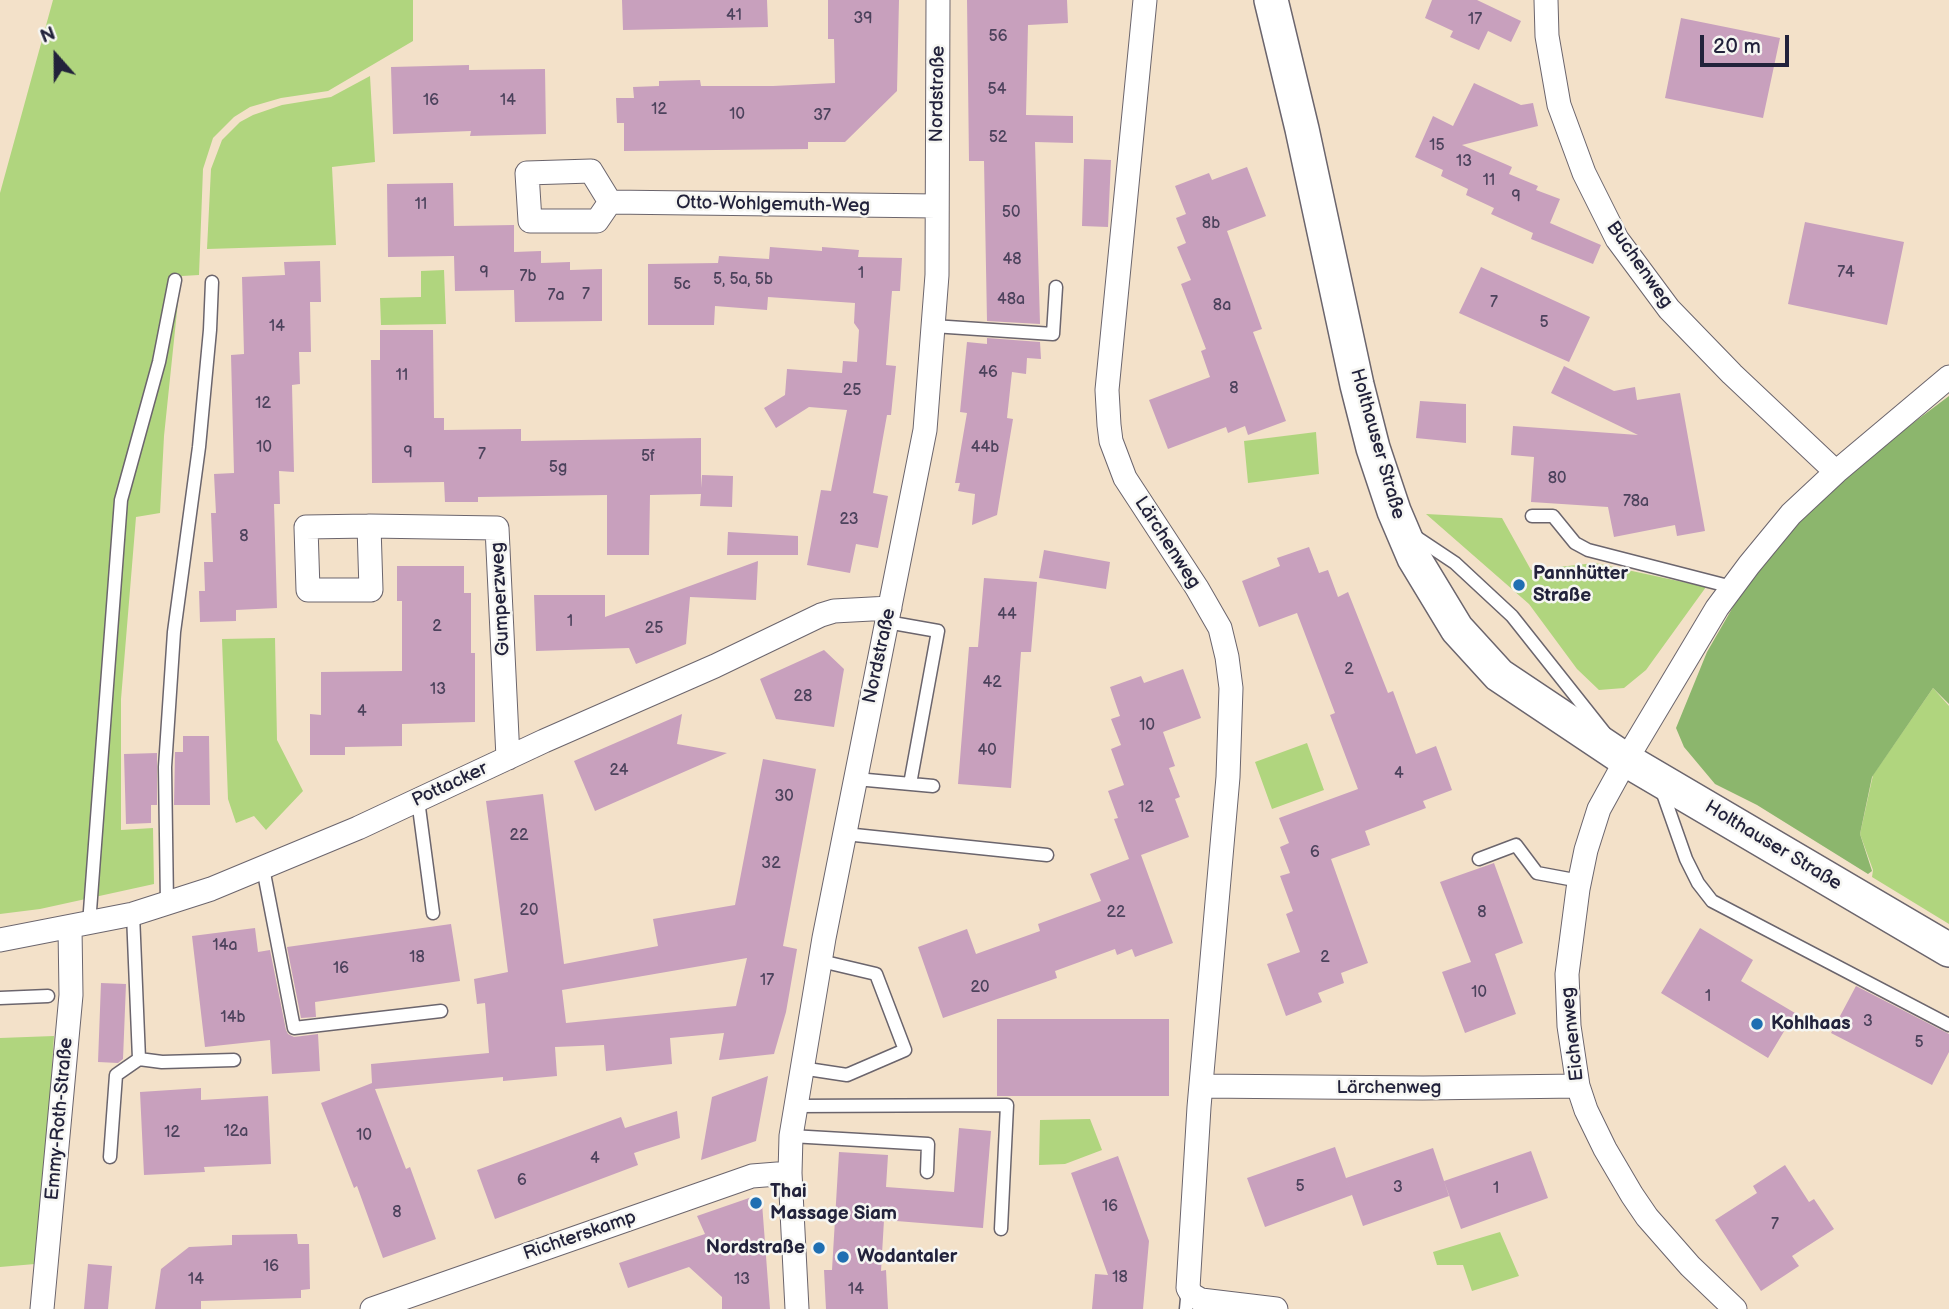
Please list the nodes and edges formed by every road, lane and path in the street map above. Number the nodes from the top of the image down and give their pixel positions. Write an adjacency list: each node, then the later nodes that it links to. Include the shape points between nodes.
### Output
1 (938, 0): 6 (street, Nordstraße)
2 (1145, 0): 44 (street, Lärchenweg, via 1107,403 1111,441 1125,478 1198,588 1220,628 1227,657 1231,732)
3 (1271, 0): 15 (street, Holthauser Straße, via 1357,385)
4 (1546, 0): 12 (street, Buchenweg, via 1559,105 1584,173 1617,239 1669,309)
5 (610, 202): 6 (street, Otto-Wohlgemuth-Weg)
6 (936, 206): 10 (street, Nordstraße)
7 (175, 280): 33 (lane, via 159,362 121,500)
8 (212, 282): 30 (lane, via 199,447 174,632 165,767)
9 (1056, 287): 10 (lane, via 1053,334)
10 (933, 326): 17 (street, Nordstraße, via 925,430)
11 (1949, 377): 12 (street)
12 (1836, 472): 16 (street, via 1791,514)
13 (1532, 516): 16 (lane, via 1553,516 1575,543 1588,550)
14 (369, 526): 18 (street, Gumperzweg, via 498,528)
15 (1400, 527): 19 (lane, via 1455,563 1512,616); 19 (street, Holthauser Straße, via 1457,629 1499,674)
16 (1732, 587): 19 (street)
17 (888, 615): 18 (street, Pottacker, via 853,609 821,615); 21 (street, Nordstraße); 22 (lane, via 938,631)
18 (508, 758): 24 (street, Pottacker)
19 (1626, 760): 20 (street, Holthauser Straße); 29 (street, Eichenweg, via 1599,809)
20 (1657, 778): 35 (street, Holthauser Straße); 40 (lane, via 1686,859 1712,901)
21 (856, 779): 22 (lane); 25 (street, Nordstraße)
22 (910, 784): 23 (lane)
23 (933, 786)
24 (418, 800): 28 (street, Pottacker); 31 (lane)
25 (845, 834): 26 (lane); 36 (street, Nordstraße)
26 (1047, 855)
27 (1479, 859): 29 (lane, via 1516,845 1536,873)
28 (263, 868): 30 (street, Pottacker); 39 (lane, via 295,1028)
29 (1580, 881): 45 (street, Eichenweg, via 1566,1000)
30 (167, 904): 32 (street, Pottacker)
31 (433, 912)
32 (133, 914): 33 (street, Pottacker); 41 (lane)
33 (80, 926): 34 (street, Pottacker); 53 (street, Emmy-Roth-Straße)
34 (0, 940)
35 (1949, 950)
36 (821, 961): 43 (street, Nordstraße); 43 (lane, via 876,974 905,1050 847,1075)
37 (48, 996): 38 (lane)
38 (0, 998)
39 (441, 1011)
40 (1949, 1025)
41 (139, 1059): 42 (lane); 48 (lane, via 116,1075)
42 (234, 1060)
43 (801, 1068): 46 (street, Nordstraße)
44 (1201, 1086): 45 (street, Lärchenweg); 52 (street, Lärchenweg)
45 (1578, 1086): 57 (street, Eichenweg, via 1605,1149 1647,1217)
46 (795, 1106): 47 (street, Nordstraße); 51 (lane, via 1007,1105)
47 (791, 1136): 49 (lane, via 928,1144); 50 (street, Nordstraße)
48 (110, 1157)
49 (927, 1172)
50 (790, 1173): 54 (street, Richterskamp, via 752,1176); 55 (street, Nordstraße)
51 (1000, 1229)
52 (1187, 1298): 56 (street, Lärchenweg, via 1192,1295)
53 (42, 1309)
54 (372, 1309)
55 (797, 1309)
56 (1276, 1309)
57 (1735, 1309)

